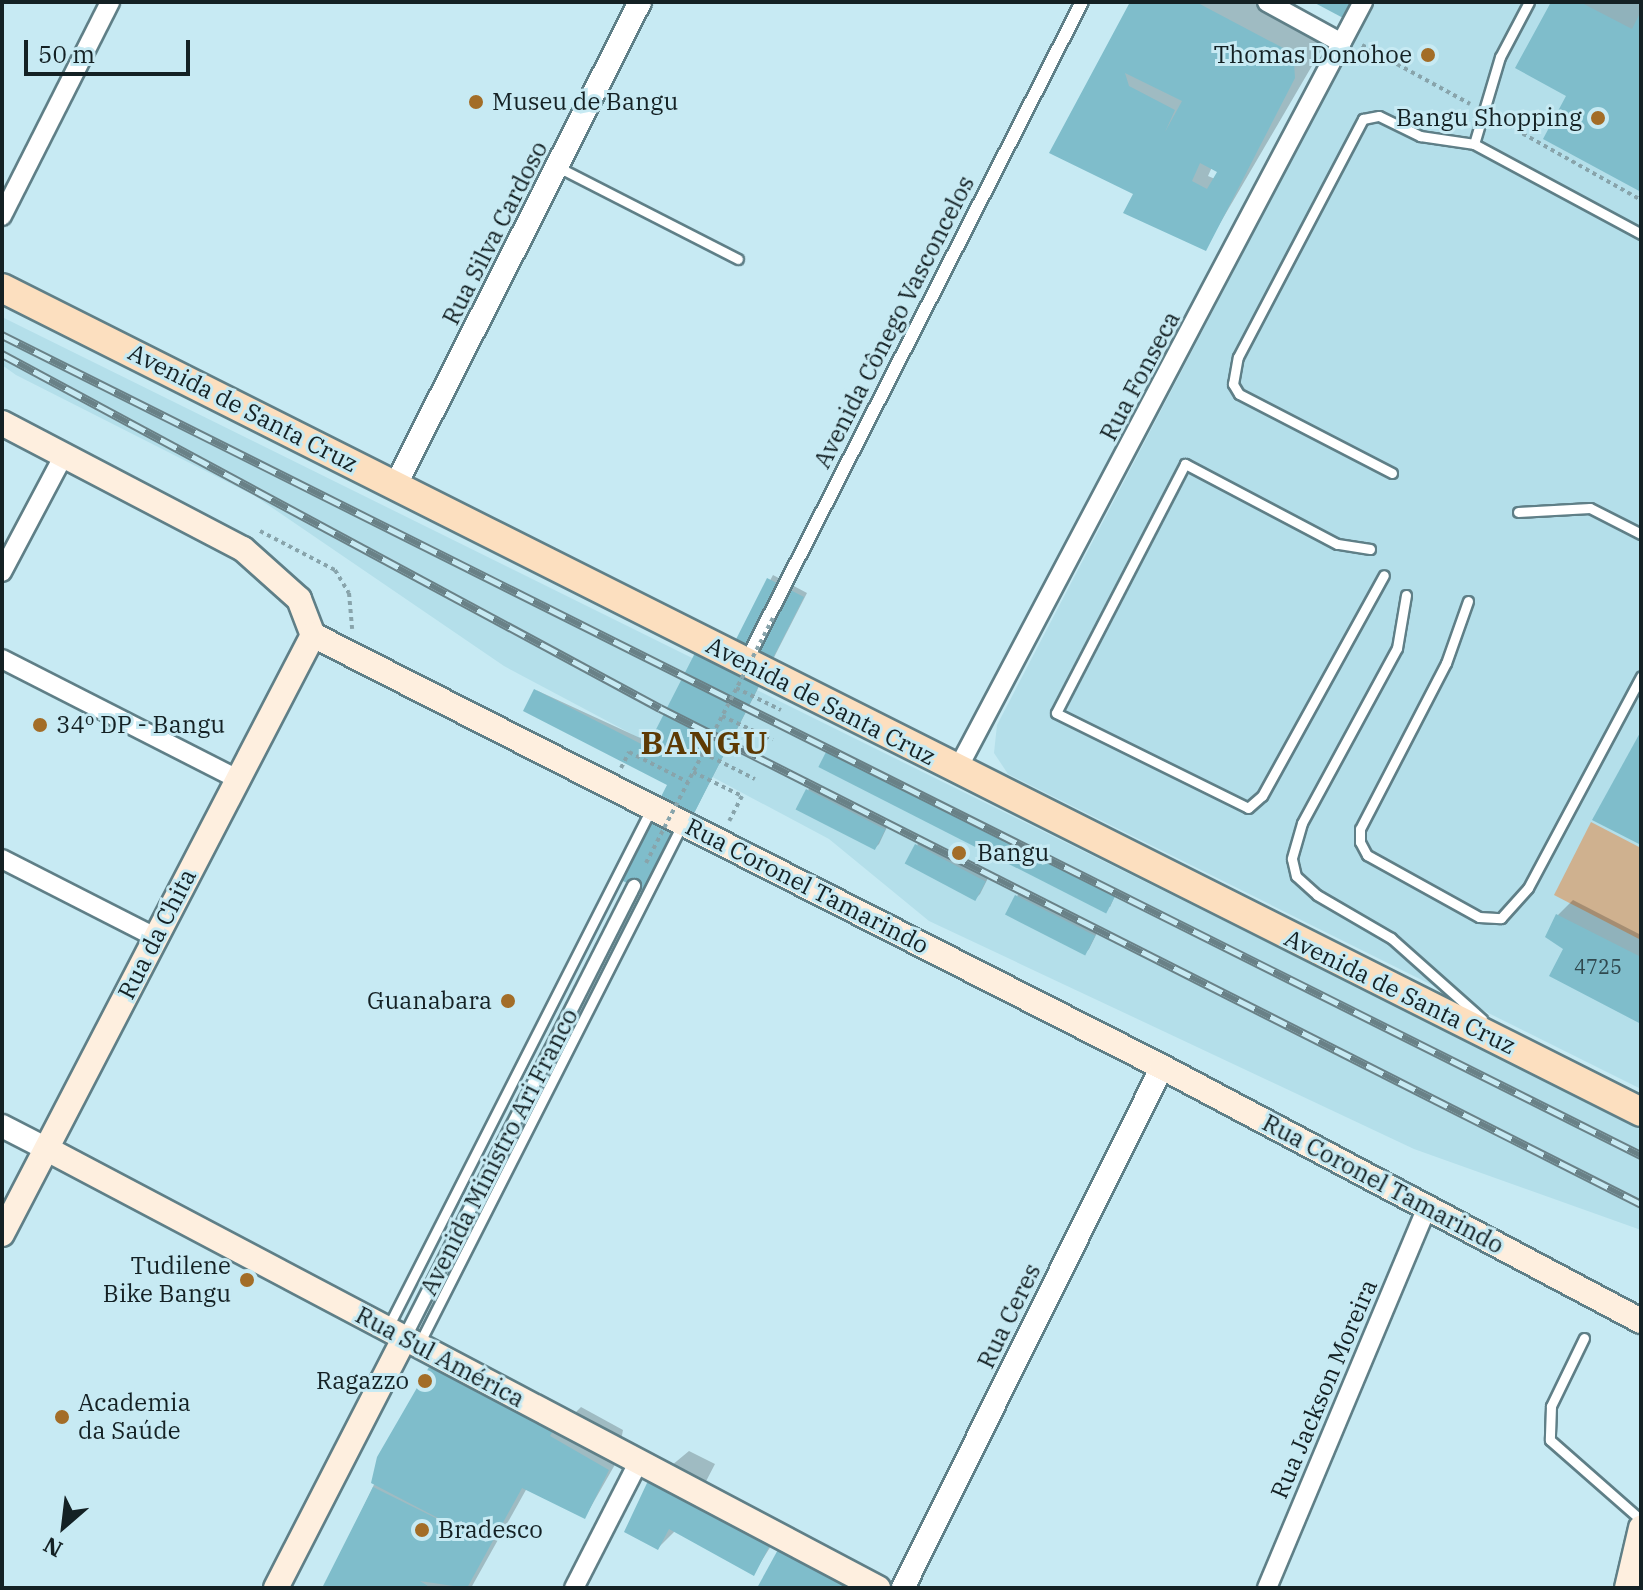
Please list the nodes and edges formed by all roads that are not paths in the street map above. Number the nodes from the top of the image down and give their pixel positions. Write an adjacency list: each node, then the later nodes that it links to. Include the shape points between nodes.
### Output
1 (110, 2): 10 (street)
2 (640, 2): 9 (street, Rua Silva Cardoso)
3 (1082, 2): 27 (street, Avenida Cônego Vasconcelos)
4 (1267, 2): 7 (street)
5 (1363, 2): 7 (street, Rua Fonseca)
6 (1529, 2): 8 (lane, via 1500,57)
7 (1342, 43): 29 (street, Rua Fonseca)
8 (1474, 144): 11 (lane); 16 (lane, via 1420,136 1379,116 1363,119 1233,372 1239,394)
9 (558, 167): 12 (lane); 17 (street, Rua Silva Cardoso)
10 (2, 216)
11 (1641, 234)
12 (738, 259)
13 (2, 288): 17 (main road, Avenida de Santa Cruz)
14 (4, 430): 15 (main road)
15 (64, 455): 21 (street); 25 (main road, via 243,549 299,599)
16 (1392, 473)
17 (395, 486): 27 (main road, Avenida de Santa Cruz)
18 (1518, 512): 19 (lane, via 1590,508)
19 (1641, 534)
20 (1370, 549): 22 (lane, via 1337,544 1185,464 1056,713 1248,808 1262,796)
21 (2, 572)
22 (1384, 575)
23 (1406, 595): 36 (lane, via 1397,648 1302,823 1292,859 1296,876 1317,895 1413,955)
24 (1468, 601): 28 (lane, via 1459,630 1360,829 1360,842 1367,855 1479,917 1501,918 1528,888)
25 (313, 635): 30 (main road, Rua da Chita); 31 (main road, Rua Coronel Tamarindo)
26 (2, 659): 30 (street)
27 (741, 675): 29 (main road, Avenida de Santa Cruz)
28 (1641, 676)
29 (957, 770): 36 (main road, Avenida de Santa Cruz)
30 (236, 778): 35 (main road, Rua da Chita)
31 (652, 806): 32 (main road, Rua Coronel Tamarindo); 44 (lane)
32 (683, 822): 37 (main road, Rua Coronel Tamarindo); 44 (lane)
33 (2, 859): 35 (street)
34 (634, 886): 44 (street, Avenida Ministro Ari Franco)
35 (155, 937): 40 (main road, Rua da Chita)
36 (1512, 1048): 38 (main road, Avenida de Santa Cruz)
37 (1162, 1067): 41 (main road, Rua Coronel Tamarindo); 52 (street, Rua Ceres)
38 (1641, 1112)
39 (2, 1126): 40 (street, Rua Sul América)
40 (47, 1149): 42 (main road, Rua da Chita); 44 (main road, Rua Sul América)
41 (1426, 1209): 43 (main road, Rua Coronel Tamarindo); 53 (street, Rua Jackson Moreira)
42 (2, 1234)
43 (1641, 1321)
44 (404, 1336): 46 (main road, Rua Sul América); 49 (main road, Avenida Ministro Ari Franco)
45 (1584, 1338): 47 (lane, via 1551,1406 1550,1440)
46 (638, 1463): 50 (street); 51 (main road, Rua Sul América)
47 (1641, 1520)
48 (1641, 1528): 54 (main road)
49 (276, 1588)
50 (574, 1588)
51 (878, 1588)
52 (903, 1588)
53 (1267, 1588)
54 (1627, 1588)

